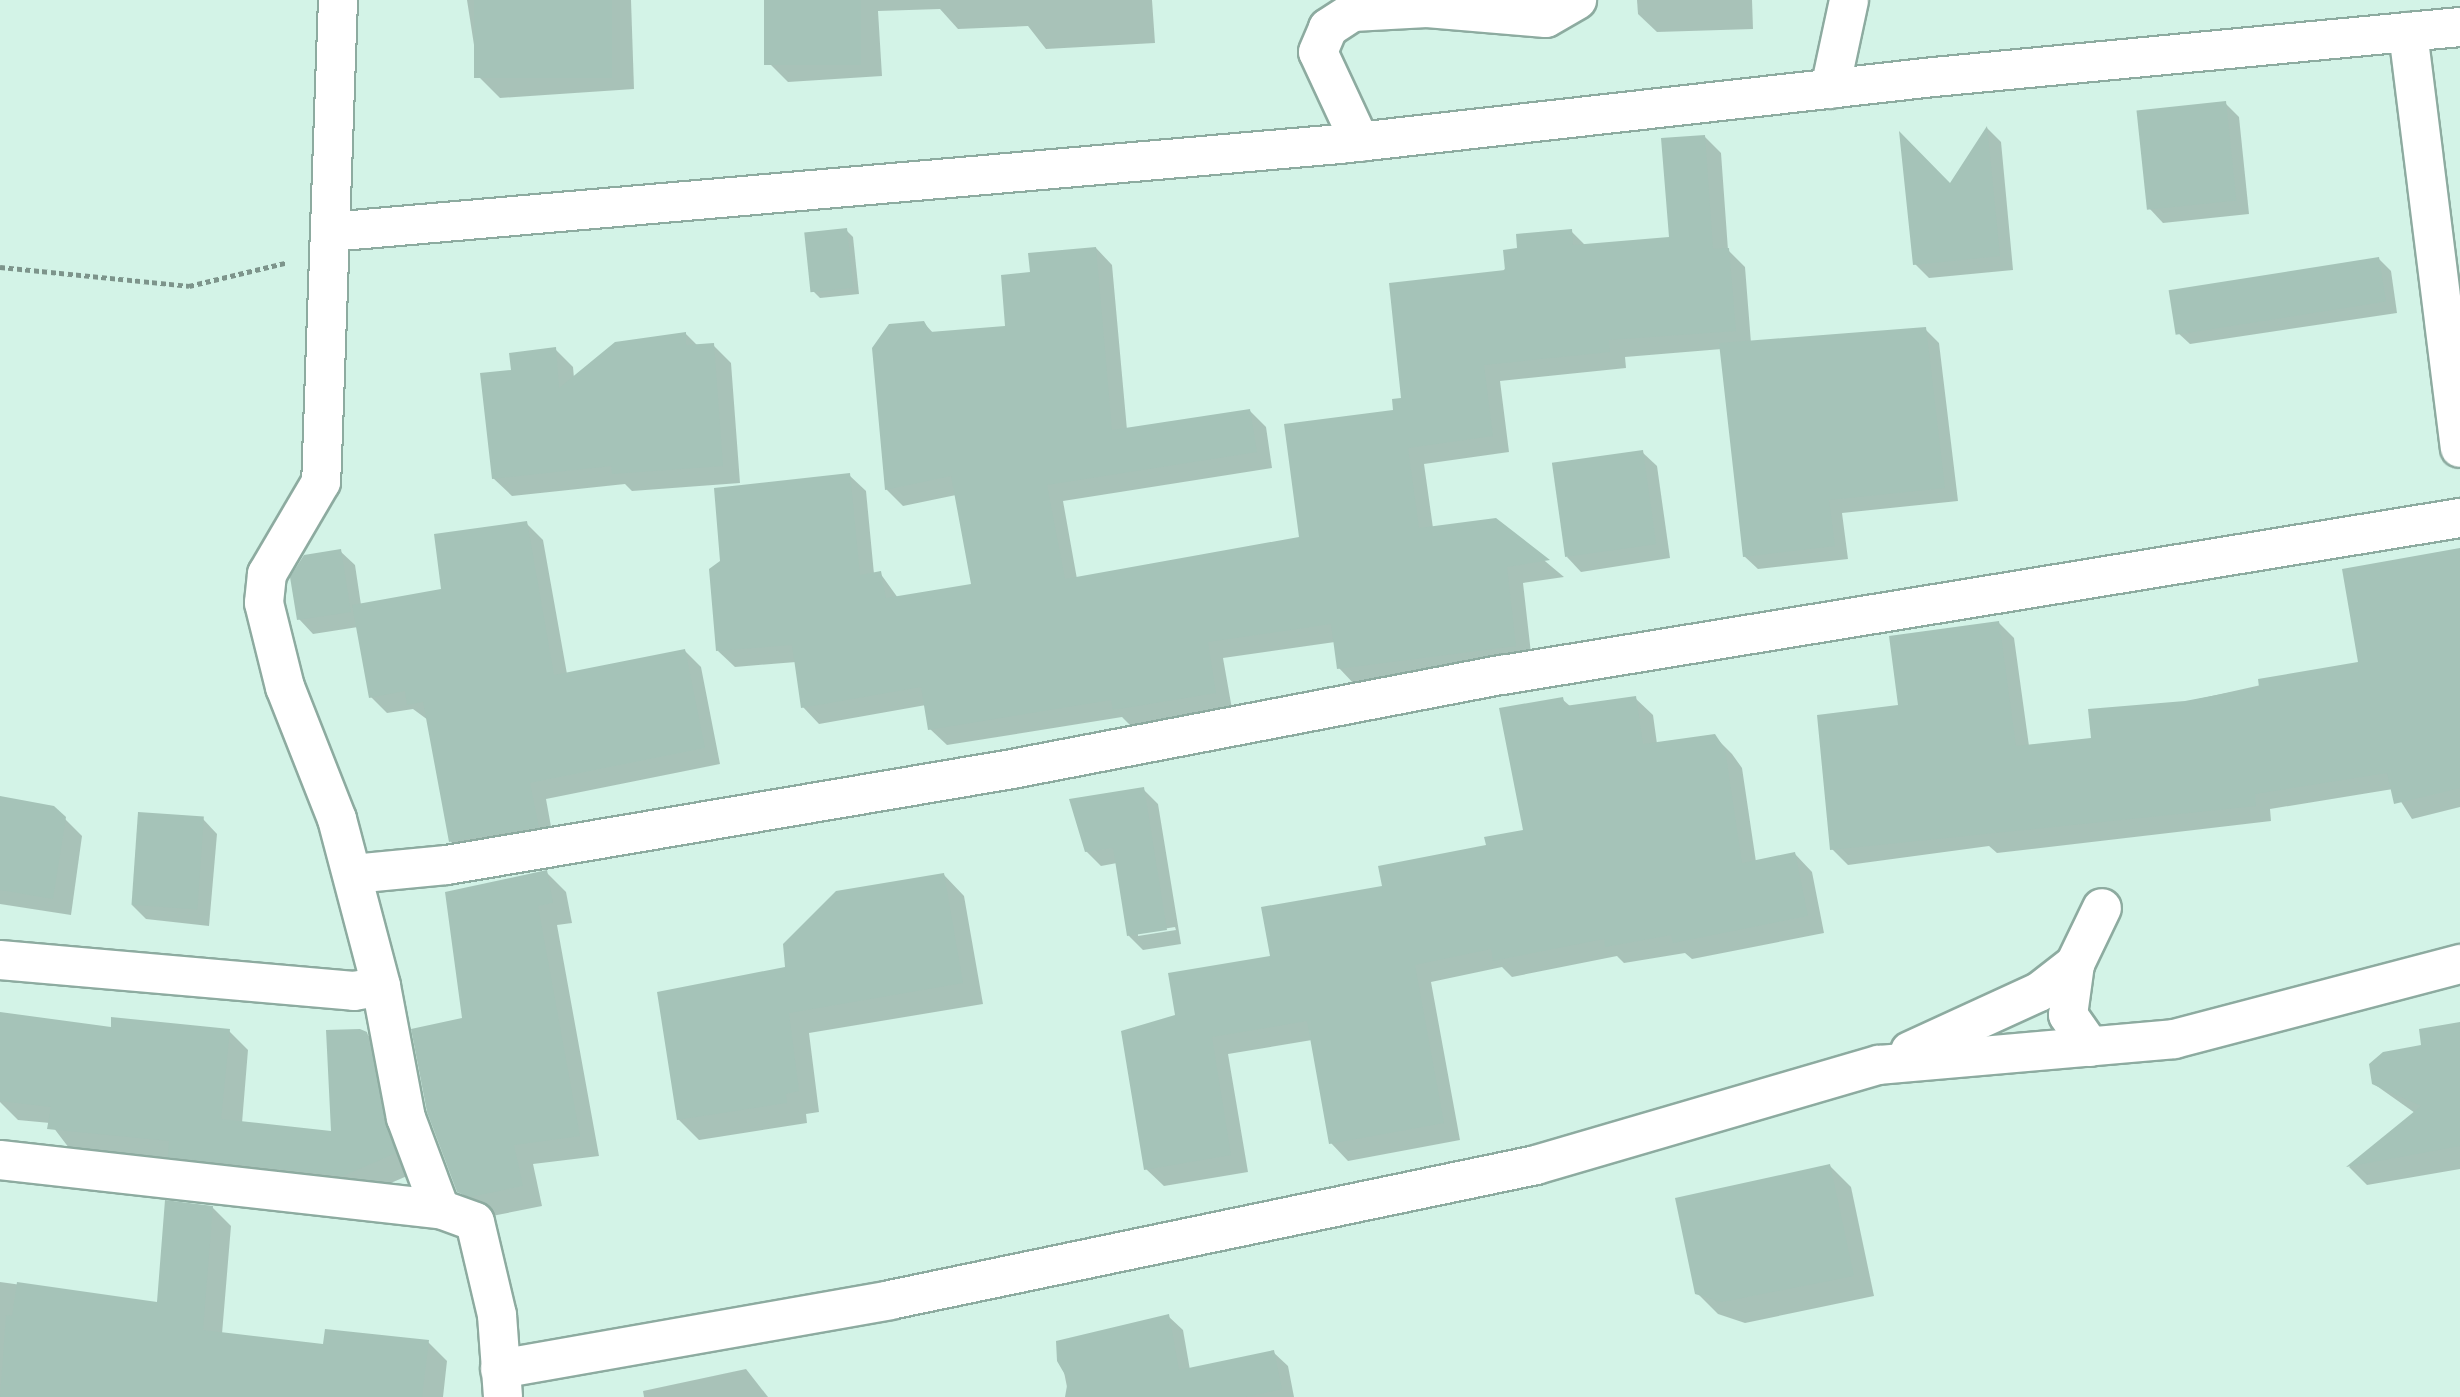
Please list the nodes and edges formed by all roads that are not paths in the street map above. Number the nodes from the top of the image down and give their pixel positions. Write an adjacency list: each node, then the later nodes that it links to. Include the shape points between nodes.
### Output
1 (338, 0): 8 (street)
2 (1577, 0): 7 (street, via 1546,18 1427,8 1353,12 1328,29 1318,52)
3 (1849, 0): 6 (street)
4 (2460, 27): 5 (street)
5 (2408, 32): 6 (street); 9 (street)
6 (1830, 89): 7 (street)
7 (1360, 142): 8 (street)
8 (330, 242): 11 (street, via 321,482 267,574 264,603 285,687)
9 (2460, 448)
10 (2460, 518): 11 (street, via 1502,675 1012,769 447,865)
11 (353, 874): 16 (street)
12 (2102, 908): 14 (street)
13 (0, 960): 16 (street, via 354,991)
14 (2075, 964): 17 (street, via 2068,1015); 18 (street, via 2039,992)
15 (2460, 964): 17 (street, via 2174,1038)
16 (381, 986): 20 (street, via 406,1118)
17 (2090, 1046): 18 (street)
18 (1879, 1065): 21 (street, via 1523,1168)
19 (0, 1160): 20 (street)
20 (440, 1209): 21 (street, via 475,1222 487,1254)
21 (501, 1383)

